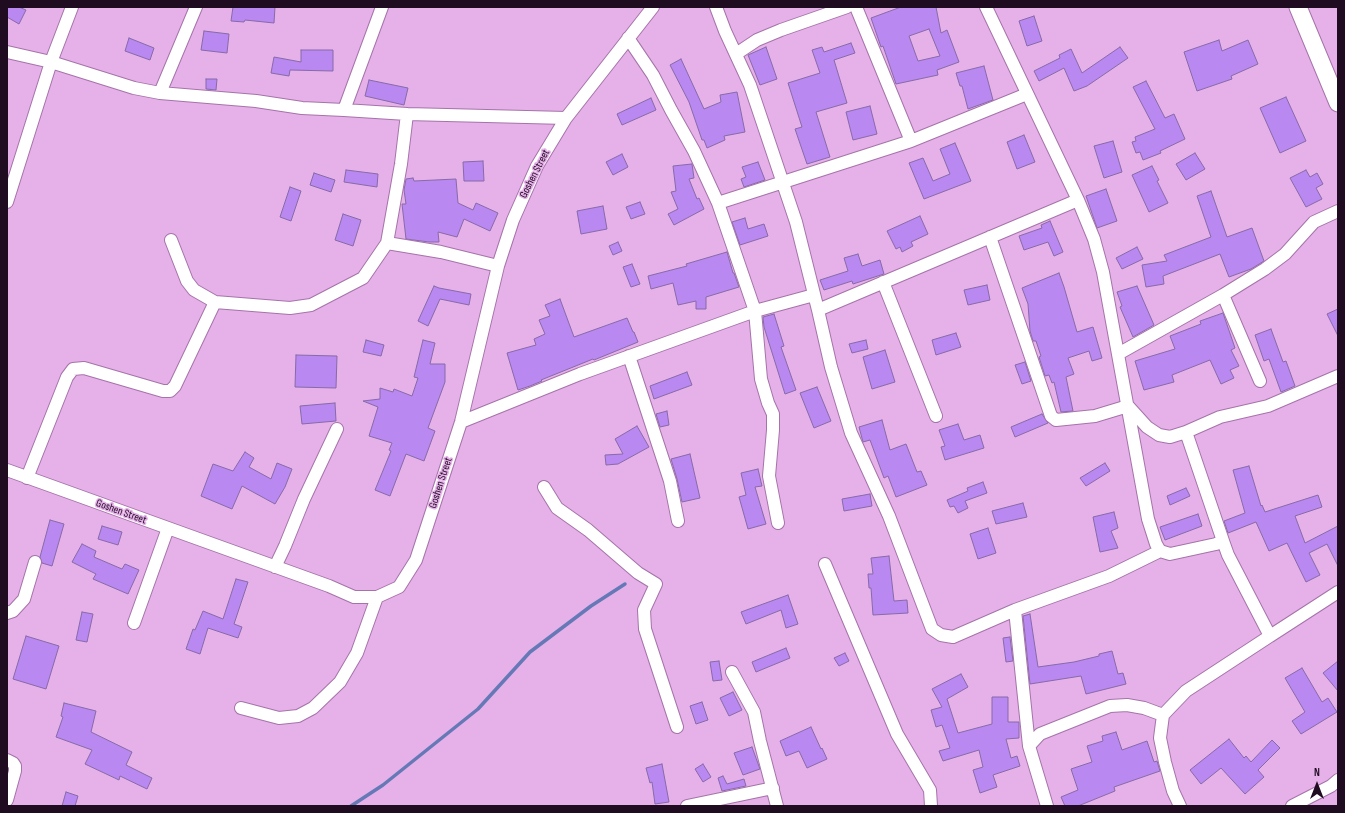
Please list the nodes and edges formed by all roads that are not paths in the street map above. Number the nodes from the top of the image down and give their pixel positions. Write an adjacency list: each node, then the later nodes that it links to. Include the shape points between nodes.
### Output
1 (72, 7): 13 (street)
2 (196, 7): 14 (street)
3 (382, 7): 17 (street)
4 (653, 7): 10 (street, Goshen Street)
5 (716, 7): 12 (street)
6 (846, 7): 12 (street, via 763,38)
7 (856, 7): 20 (street)
8 (986, 7): 15 (street)
9 (1298, 7): 16 (street)
10 (628, 38): 19 (street, Goshen Street); 24 (street, via 653,75 694,151)
11 (7, 52): 13 (street)
12 (736, 54): 21 (street, via 750,85)
13 (51, 62): 14 (street, via 120,84); 23 (street)
14 (160, 93): 17 (street)
15 (1028, 94): 20 (street); 22 (street)
16 (1338, 103)
17 (344, 110): 18 (street)
18 (407, 114): 19 (street); 28 (street)
19 (566, 118): 29 (street, Goshen Street, via 537,166 513,220)
20 (911, 141): 21 (street)
21 (781, 182): 24 (street); 31 (street, via 796,222)
22 (1078, 200): 26 (street); 36 (street, via 1094,238 1103,272)
23 (7, 202)
24 (718, 203): 35 (street)
25 (1338, 211): 32 (street, via 1314,222 1285,254)
26 (990, 237): 30 (street); 40 (street, via 1051,416 1056,420 1095,416)
27 (171, 240): 33 (street, via 187,281 194,290)
28 (387, 243): 29 (street); 33 (street, via 363,278 311,305 290,308)
29 (498, 266): 42 (street, Goshen Street)
30 (883, 282): 34 (street); 41 (street)
31 (814, 295): 34 (street); 35 (street)
32 (1223, 295): 36 (street); 39 (street)
33 (215, 302): 46 (street, via 175,386 170,391 84,368 73,369 67,377)
34 (818, 310): 58 (street, via 831,367 851,433 889,516 932,629 941,635 953,637)
35 (755, 311): 37 (street); 49 (street, via 761,379 773,414 769,476)
36 (1118, 354): 40 (street)
37 (629, 356): 42 (street); 48 (street, via 670,481)
38 (1338, 376): 44 (street, via 1268,406 1220,418)
39 (1260, 381)
40 (1128, 406): 44 (street, via 1147,427 1159,435 1170,437); 52 (street, via 1148,519)
41 (936, 416)
42 (461, 422): 57 (street, Goshen Street, via 416,560 399,587)
43 (337, 429): 55 (street)
44 (1186, 432): 51 (street)
45 (7, 470): 46 (street, Goshen Street)
46 (27, 478): 50 (street, Goshen Street)
47 (544, 487): 65 (street, via 557,508 588,530 638,573 656,584 644,610 645,629)
48 (678, 521)
49 (778, 522)
50 (168, 528): 55 (street, Goshen Street); 60 (street)
51 (1222, 541): 52 (street, via 1170,554); 61 (street)
52 (1160, 551): 58 (street, via 1109,576)
53 (35, 562): 59 (street, via 24,599 13,611)
54 (826, 564): 73 (street, via 897,734 930,790)
55 (275, 567): 57 (street, Goshen Street, via 354,597)
56 (1338, 592): 61 (street)
57 (377, 597): 63 (street, via 357,653 340,682 313,708 298,716 279,718)
58 (1015, 610): 66 (street)
59 (7, 613)
60 (134, 623)
61 (1270, 636): 64 (street, via 1186,691)
62 (732, 672): 69 (street, via 754,712)
63 (241, 708)
64 (1163, 715): 66 (street, via 1127,705 1110,706 1040,734); 75 (street, via 1160,738 1173,791)
65 (677, 727)
66 (1029, 746): 74 (street)
67 (7, 760): 70 (street, via 15,766 16,771)
68 (1338, 780): 76 (street)
69 (772, 788): 71 (street); 72 (street)
70 (7, 800)
71 (687, 806)
72 (777, 806)
73 (931, 806)
74 (1047, 806)
75 (1180, 806)
76 (1292, 806)

